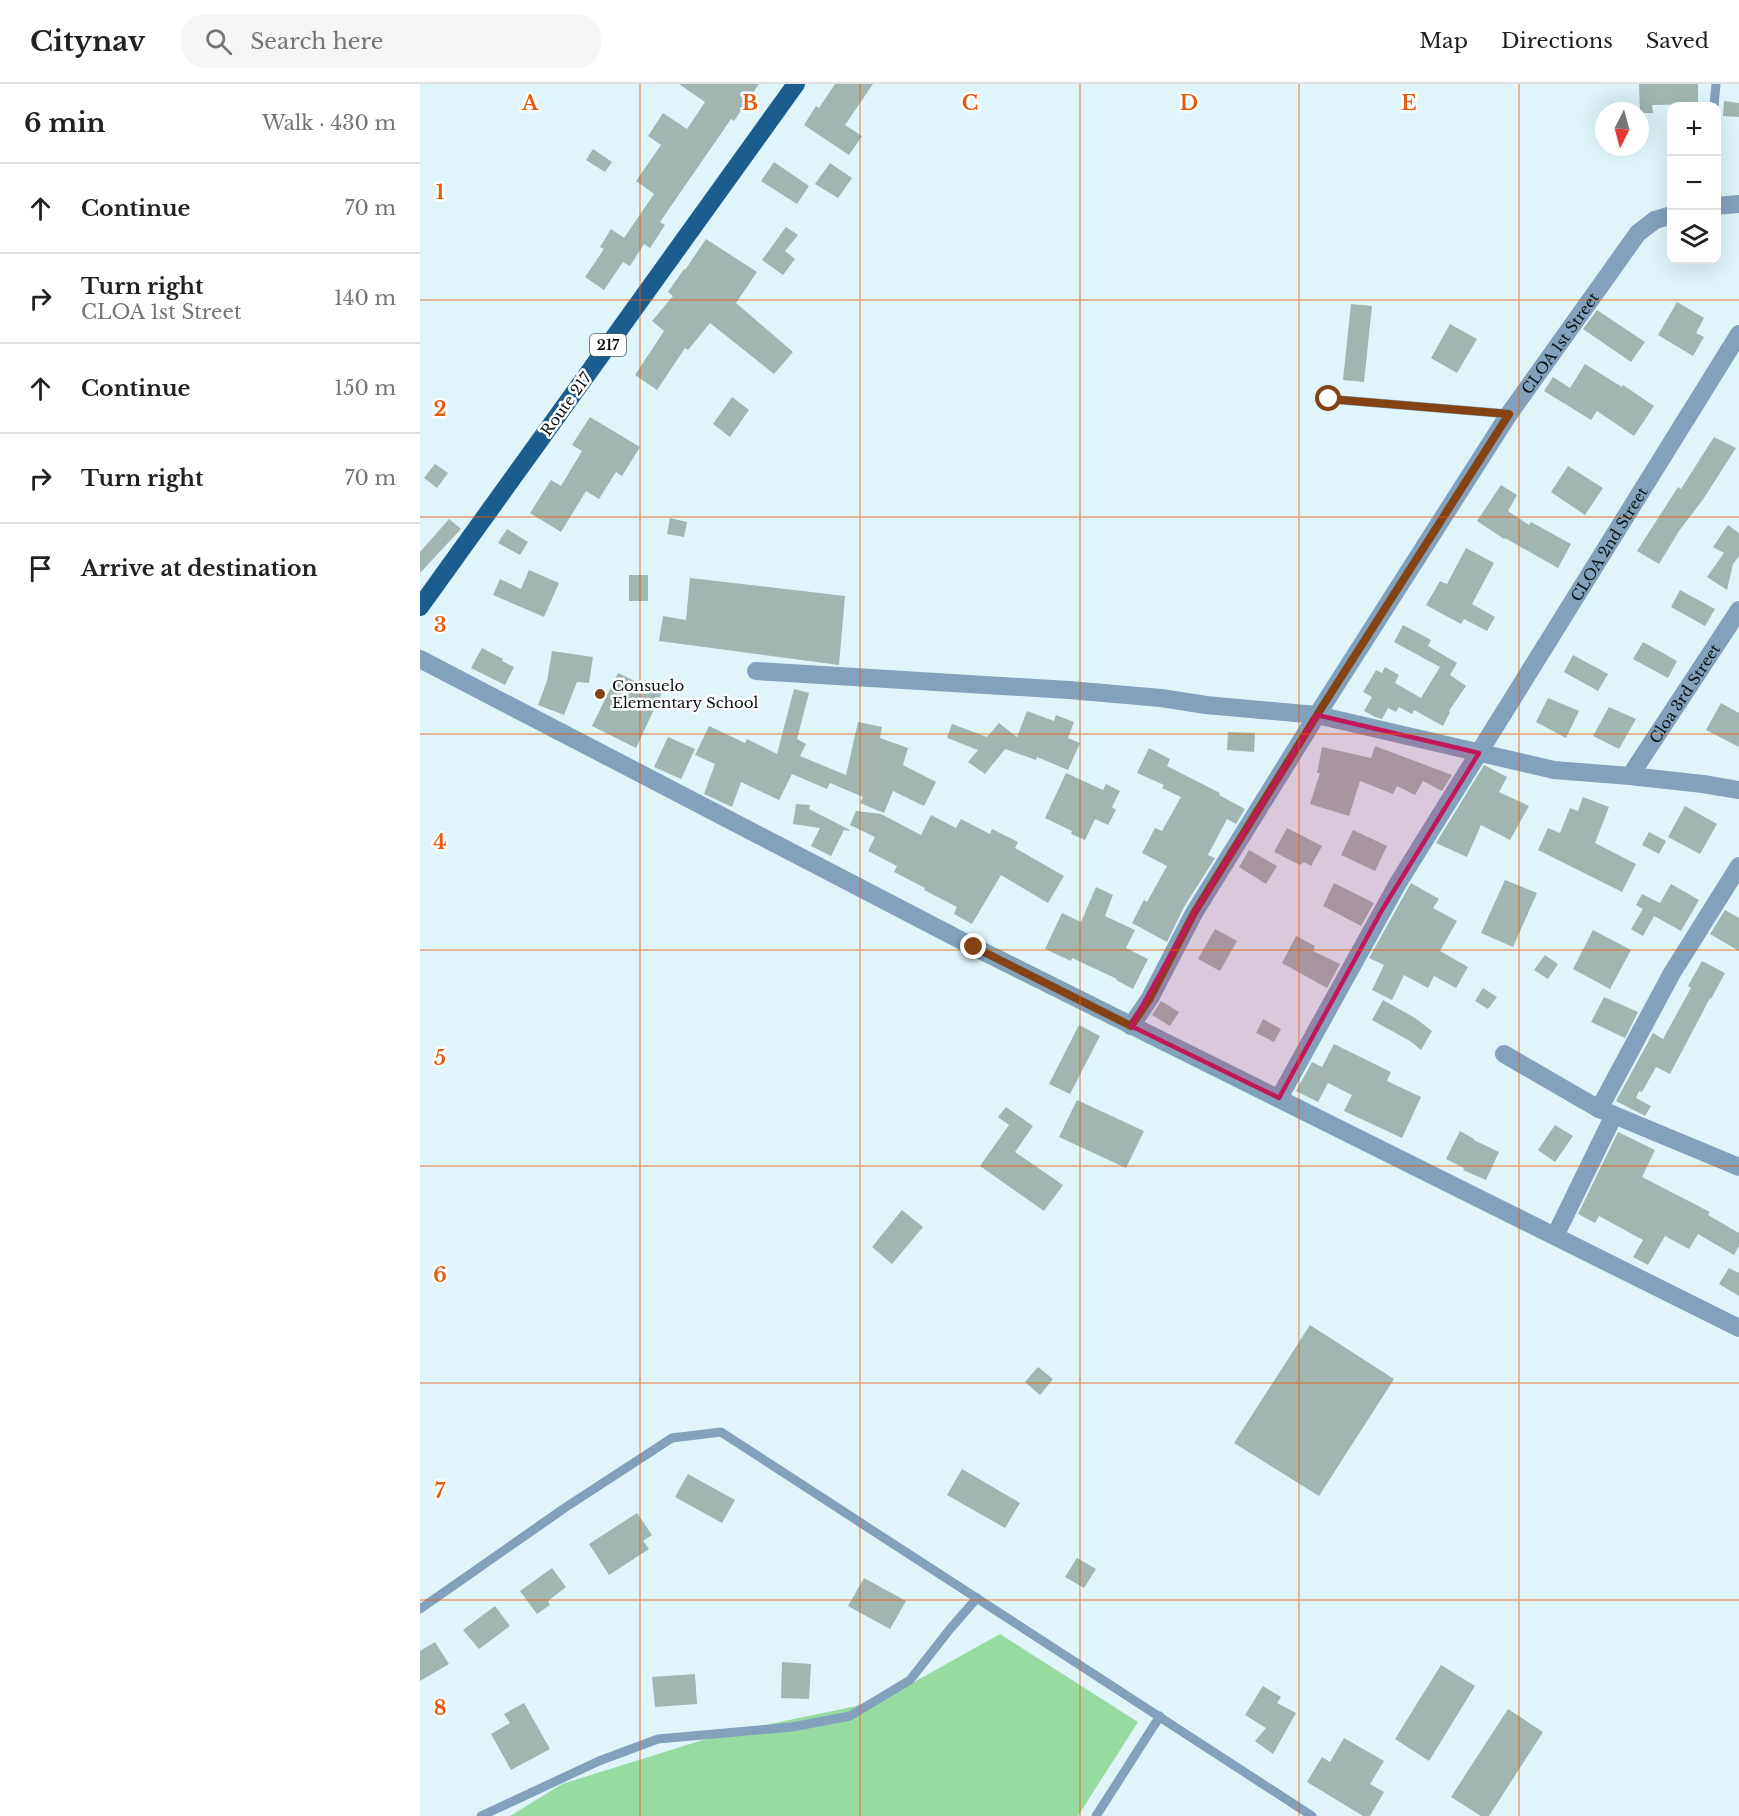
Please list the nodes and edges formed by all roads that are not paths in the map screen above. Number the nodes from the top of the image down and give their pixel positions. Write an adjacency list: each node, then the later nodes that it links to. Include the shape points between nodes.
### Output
1 (796, 84): 10 (main road, Route 217 / 217)
2 (1716, 84): 3 (lane)
3 (1714, 102)
4 (1739, 204): 5 (street)
5 (1721, 206)
6 (1663, 217): 9 (street, CLOA 1st Street, via 1638,233)
7 (1739, 334): 15 (street, CLOA 2nd Street)
8 (1329, 399): 9 (lane)
9 (1509, 414): 14 (street, CLOA 1st Street)
10 (420, 607)
11 (1739, 610): 16 (street, Cloa 3rd Street)
12 (420, 658): 19 (street)
13 (756, 671): 14 (street, via 1069,690)
14 (1317, 715): 15 (street); 19 (street, CLOA 1st Street, via 1194,913)
15 (1479, 753): 16 (street, via 1554,770); 21 (street, CLOA 2nd Street, via 1387,901)
16 (1630, 776): 17 (street)
17 (1739, 790)
18 (1739, 866): 22 (street, via 1672,973)
19 (1131, 1026): 21 (street)
20 (1504, 1053): 22 (street)
21 (1280, 1098): 24 (street)
22 (1606, 1112): 23 (street); 24 (street)
23 (1737, 1162)
24 (1555, 1236): 25 (street)
25 (1739, 1328)
26 (977, 1598): 27 (lane, via 721,1432 672,1438); 28 (lane); 29 (lane, via 910,1680 850,1716 792,1727 658,1739 599,1761)
27 (420, 1609)
28 (1160, 1716): 30 (lane); 31 (lane)
29 (481, 1816)
30 (1095, 1816)
31 (1312, 1816)

